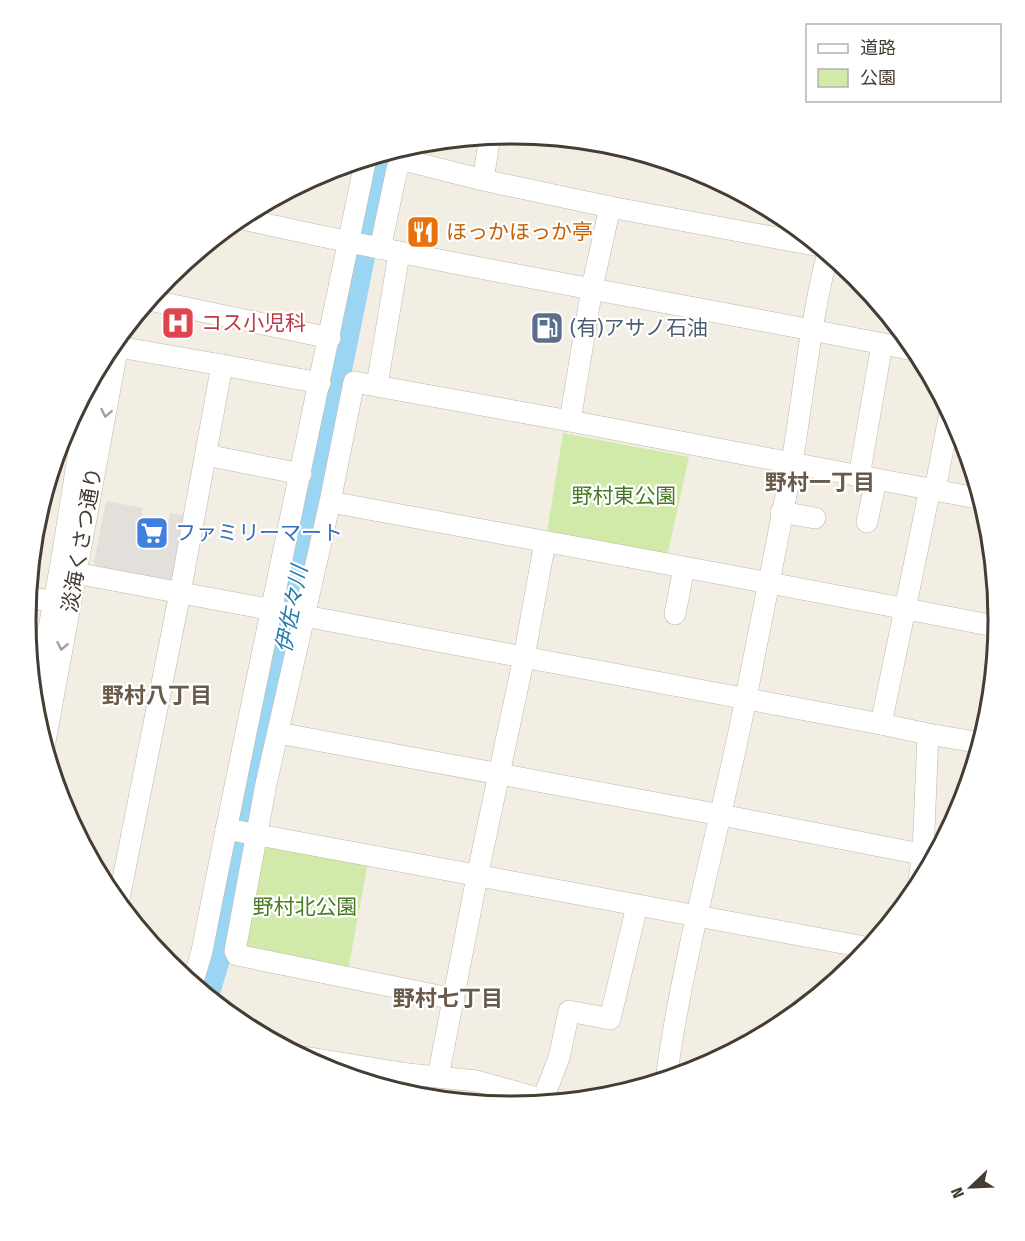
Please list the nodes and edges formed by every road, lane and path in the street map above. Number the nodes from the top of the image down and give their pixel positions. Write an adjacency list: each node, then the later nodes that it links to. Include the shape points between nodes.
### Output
1 (489, 145): 3 (street)
2 (364, 167): 6 (street)
3 (483, 180): 4 (street); 8 (street, via 404,160 397,169)
4 (610, 207): 7 (street); 10 (street)
5 (251, 222): 6 (street)
6 (349, 243): 8 (street); 13 (street)
7 (804, 243)
8 (389, 252): 10 (street); 20 (street)
9 (826, 261): 12 (street)
10 (592, 288): 12 (street); 22 (street)
11 (158, 302): 13 (street)
12 (813, 331): 15 (street); 25 (street)
13 (330, 338): 19 (street)
14 (126, 342): 18 (street)
15 (882, 344): 16 (street); 27 (street)
16 (904, 348)
17 (116, 356): 36 (street, 淡海くさつ通り, one-way to 36)
18 (222, 365): 19 (street); 24 (street)
19 (320, 383): 26 (street)
20 (377, 385): 22 (street); 30 (street, via 354,382)
21 (85, 411): 40 (street, 淡海くさつ通り)
22 (570, 420): 25 (street)
23 (947, 425): 28 (street)
24 (206, 455): 26 (street); 38 (street)
25 (791, 464): 27 (street); 31 (street)
26 (301, 474): 42 (street)
27 (867, 478): 28 (street); 33 (street)
28 (933, 490): 29 (street); 41 (street)
29 (973, 498)
30 (330, 502): 34 (street); 44 (street)
31 (782, 512): 32 (street); 37 (street)
32 (815, 519)
33 (867, 522)
34 (545, 542): 35 (street); 46 (street)
35 (684, 568): 37 (street); 43 (street)
36 (75, 573): 38 (street); 40 (street, 淡海くさつ通り)
37 (767, 582): 41 (street); 48 (street)
38 (180, 593): 42 (street); 61 (street)
39 (37, 599): 40 (street)
40 (62, 603): 47 (street, 淡海くさつ通り); 49 (street, 淡海くさつ通り, one-way to 49)
41 (904, 608): 45 (street); 50 (street)
42 (270, 609): 44 (street); 56 (street)
43 (675, 614)
44 (303, 615): 46 (street); 51 (street)
45 (989, 625)
46 (524, 657): 48 (street); 54 (street)
47 (40, 684)
48 (746, 700): 50 (street); 55 (street)
49 (47, 722)
50 (881, 724): 52 (street)
51 (278, 733): 54 (street); 57 (street)
52 (928, 734): 53 (street); 58 (street)
53 (974, 742)
54 (499, 773): 55 (street); 60 (street)
55 (721, 814): 59 (street); 63 (street)
56 (226, 829): 57 (street); 65 (street)
57 (255, 834): 60 (street); 66 (street, via 237,955)
58 (929, 852)
59 (927, 856)
60 (477, 877): 62 (street); 66 (street)
61 (120, 891)
62 (637, 906): 63 (street); 71 (street, via 610,1018 569,1011)
63 (696, 916): 64 (street); 68 (street)
64 (860, 946)
65 (195, 976)
66 (454, 999): 69 (street)
67 (359, 1072): 70 (street)
68 (667, 1072)
69 (438, 1077): 70 (street); 72 (street, via 477,1081)
70 (405, 1084)
71 (550, 1095)
72 (532, 1096)

